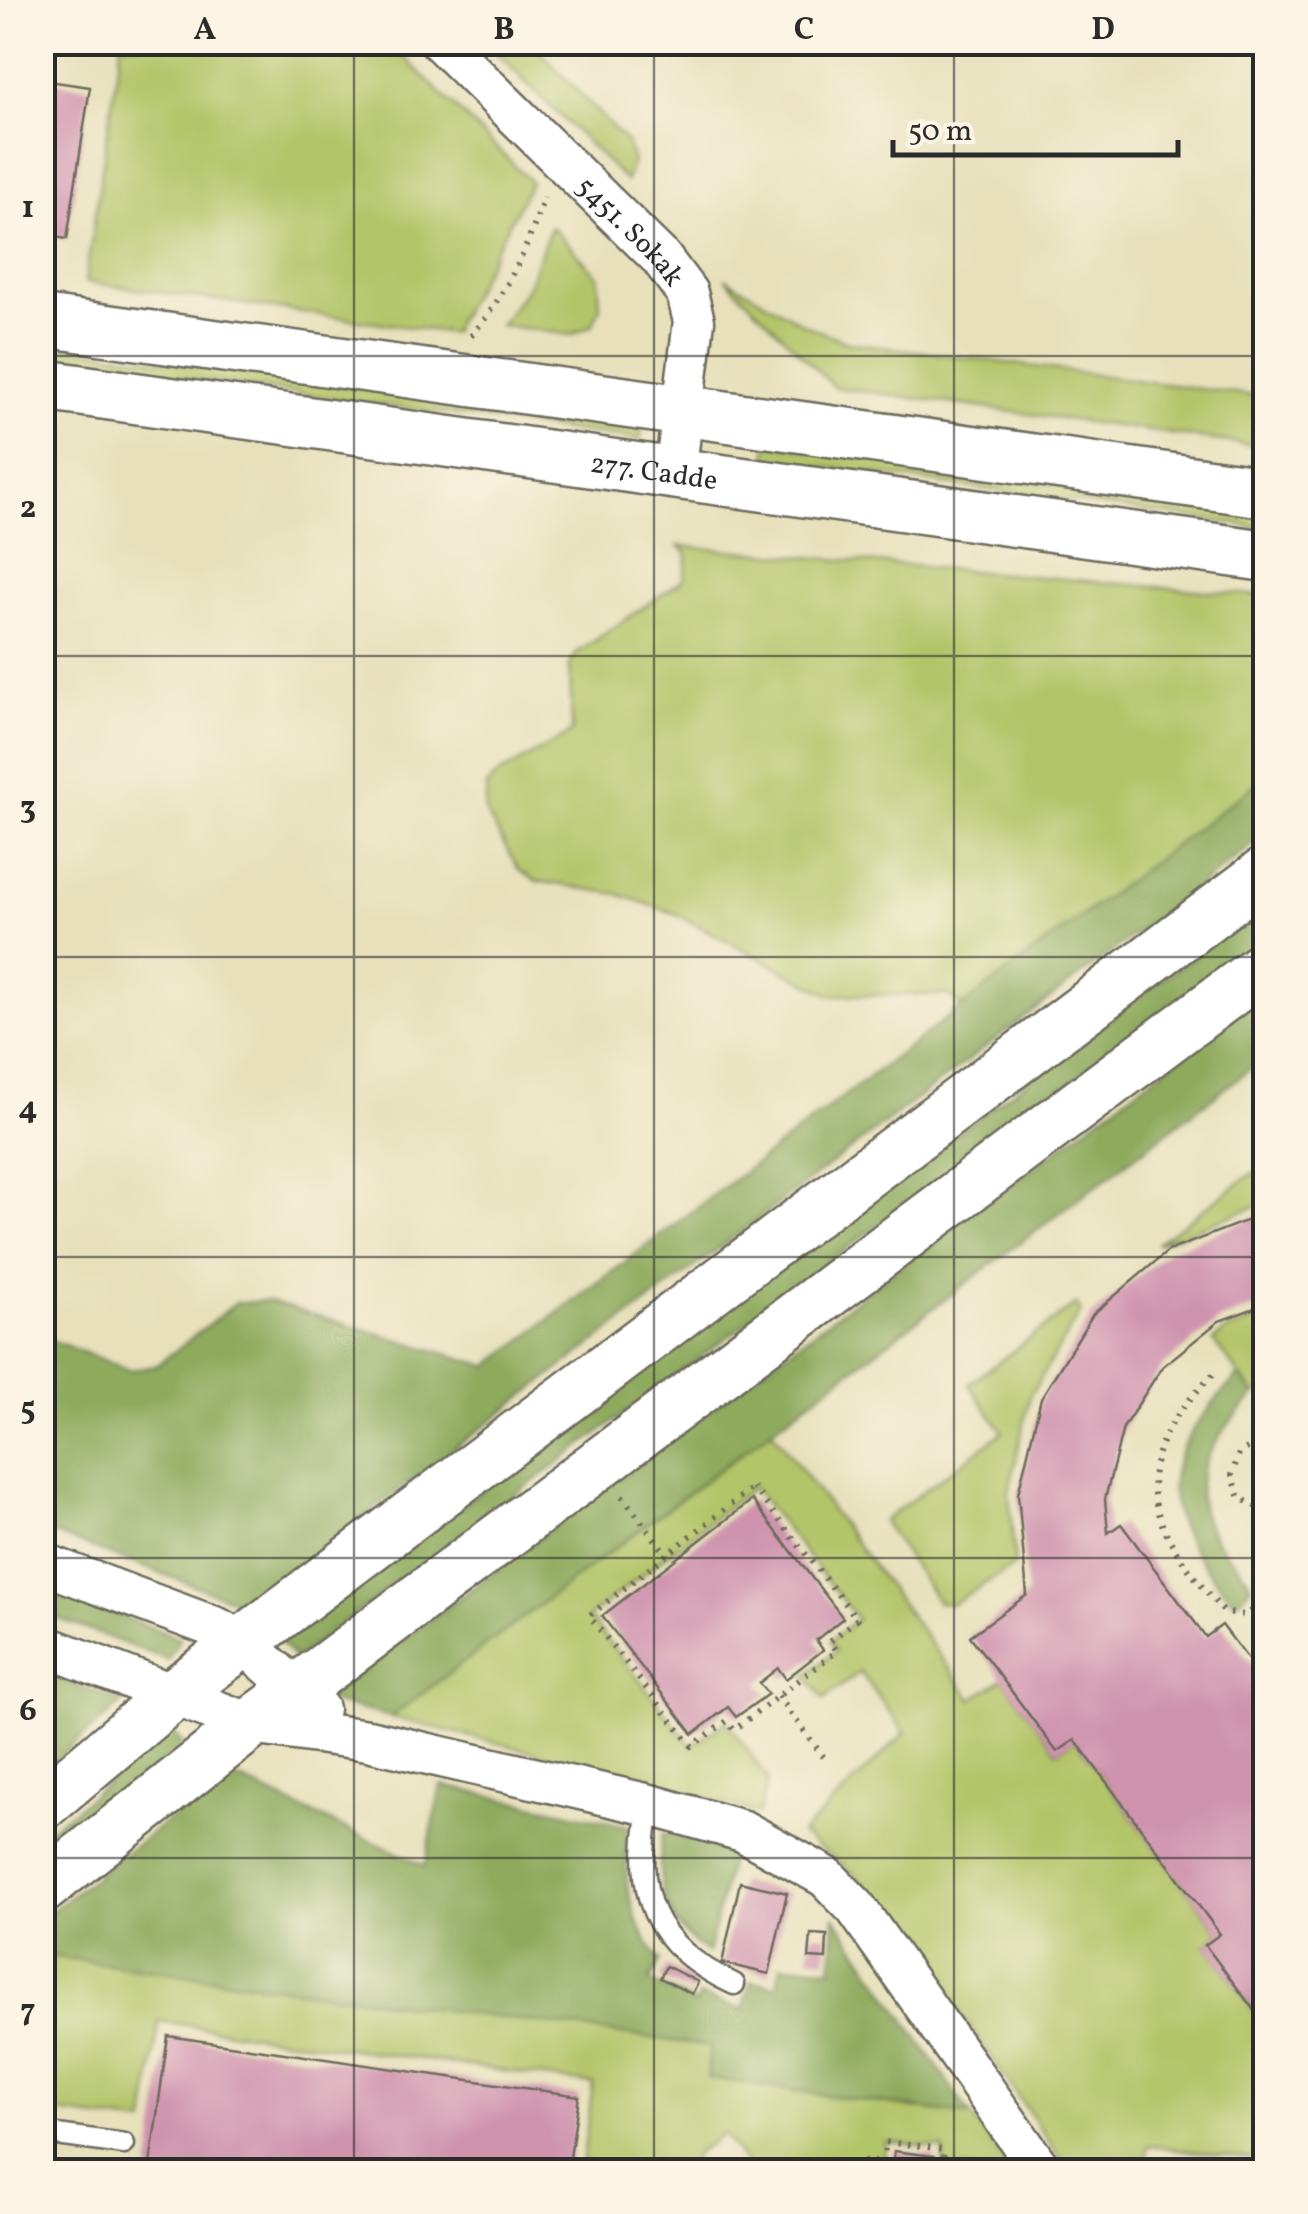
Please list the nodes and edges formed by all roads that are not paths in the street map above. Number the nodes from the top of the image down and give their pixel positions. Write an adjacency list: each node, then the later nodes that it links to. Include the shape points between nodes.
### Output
1 (441, 42): 4 (street, 5451. Sokak, via 678,278 694,321)
2 (42, 321): 4 (street)
3 (42, 385): 5 (street, 277. Cadde)
4 (684, 410): 5 (street, 5451. Sokak); 6 (street)
5 (675, 474): 7 (street, 277. Cadde)
6 (1266, 492)
7 (1265, 576)
8 (1266, 872): 11 (street)
9 (1266, 965): 13 (street)
10 (42, 1563): 11 (street)
11 (243, 1642): 13 (street); 14 (street)
12 (42, 1644): 14 (street)
13 (296, 1689): 15 (street); 16 (street)
14 (174, 1694): 15 (street); 17 (street)
15 (251, 1724): 16 (street); 19 (street)
16 (368, 1740): 18 (street)
17 (42, 1805)
18 (650, 1805): 20 (lane, via 644,1867 661,1930 689,1959); 23 (street, via 769,1842 843,1892)
19 (42, 1888)
20 (734, 1984)
21 (42, 2133): 22 (lane)
22 (124, 2144)
23 (1042, 2172)

